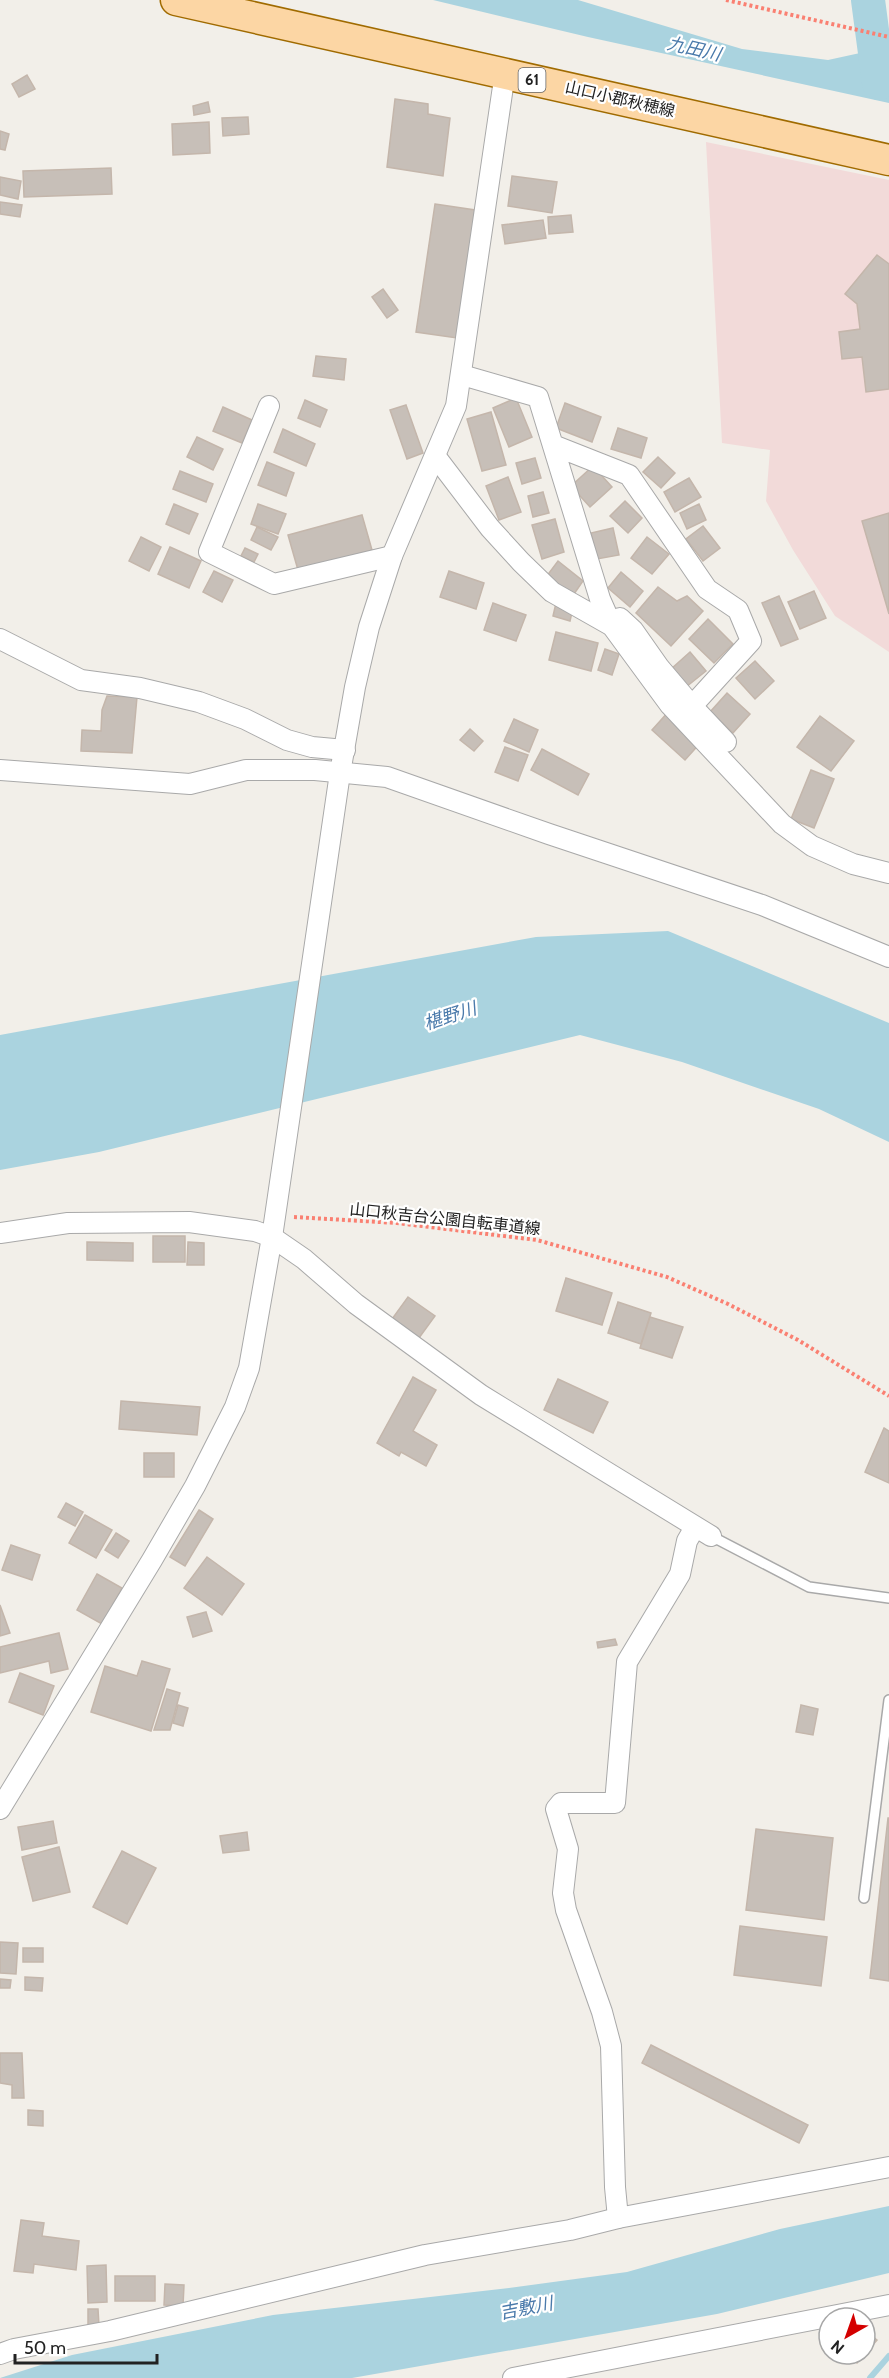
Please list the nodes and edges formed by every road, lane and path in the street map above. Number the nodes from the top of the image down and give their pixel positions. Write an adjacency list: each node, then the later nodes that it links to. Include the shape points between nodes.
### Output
1 (176, 0): 4 (main road, 山口小郡秋穂線 / 61)
2 (726, 0): 3 (path)
3 (889, 37)
4 (505, 73): 5 (main road, 山口小郡秋穂線 / 61); 6 (street)
5 (889, 160)
6 (462, 375): 8 (street, via 538,397); 9 (street, via 456,406)
7 (269, 406): 10 (street, via 209,552 274,584)
8 (553, 445): 11 (street, via 600,599); 13 (street, via 629,475 707,589 738,610 751,641)
9 (436, 457): 10 (street); 11 (street, via 490,528 552,592)
10 (392, 556): 15 (street, via 369,627)
11 (612, 626): 13 (street, via 620,618 633,630 658,668); 18 (street, via 670,705 783,824 812,846 853,864)
12 (0, 639): 15 (street, via 81,680 199,702 287,740)
13 (692, 706): 14 (street)
14 (726, 742)
15 (345, 750): 17 (street)
16 (0, 770): 17 (street, via 190,783 246,770)
17 (340, 773): 19 (street, via 387,777 762,904); 20 (street)
18 (889, 873)
19 (889, 957)
20 (275, 1216): 22 (street); 23 (path, 山口秋吉台公園自転車道線, via 490,1233 537,1240 622,1263 667,1277 728,1304 798,1340)
21 (0, 1233): 22 (street, via 68,1223 189,1222 255,1231)
22 (272, 1238): 24 (street, via 481,1395); 27 (street, via 249,1368 235,1407 152,1560)
23 (889, 1396)
24 (703, 1532): 25 (lane, via 809,1587); 30 (street, via 687,1541 680,1574 627,1662 615,1803 561,1803 556,1809 568,1849 563,1893 566,1910 611,2046)
25 (889, 1598)
26 (889, 1700): 28 (lane)
27 (0, 1809)
28 (864, 1898)
29 (889, 2167): 30 (street)
30 (618, 2218): 32 (street, via 425,2255)
31 (889, 2305): 33 (street)
32 (0, 2354)
33 (513, 2378)

